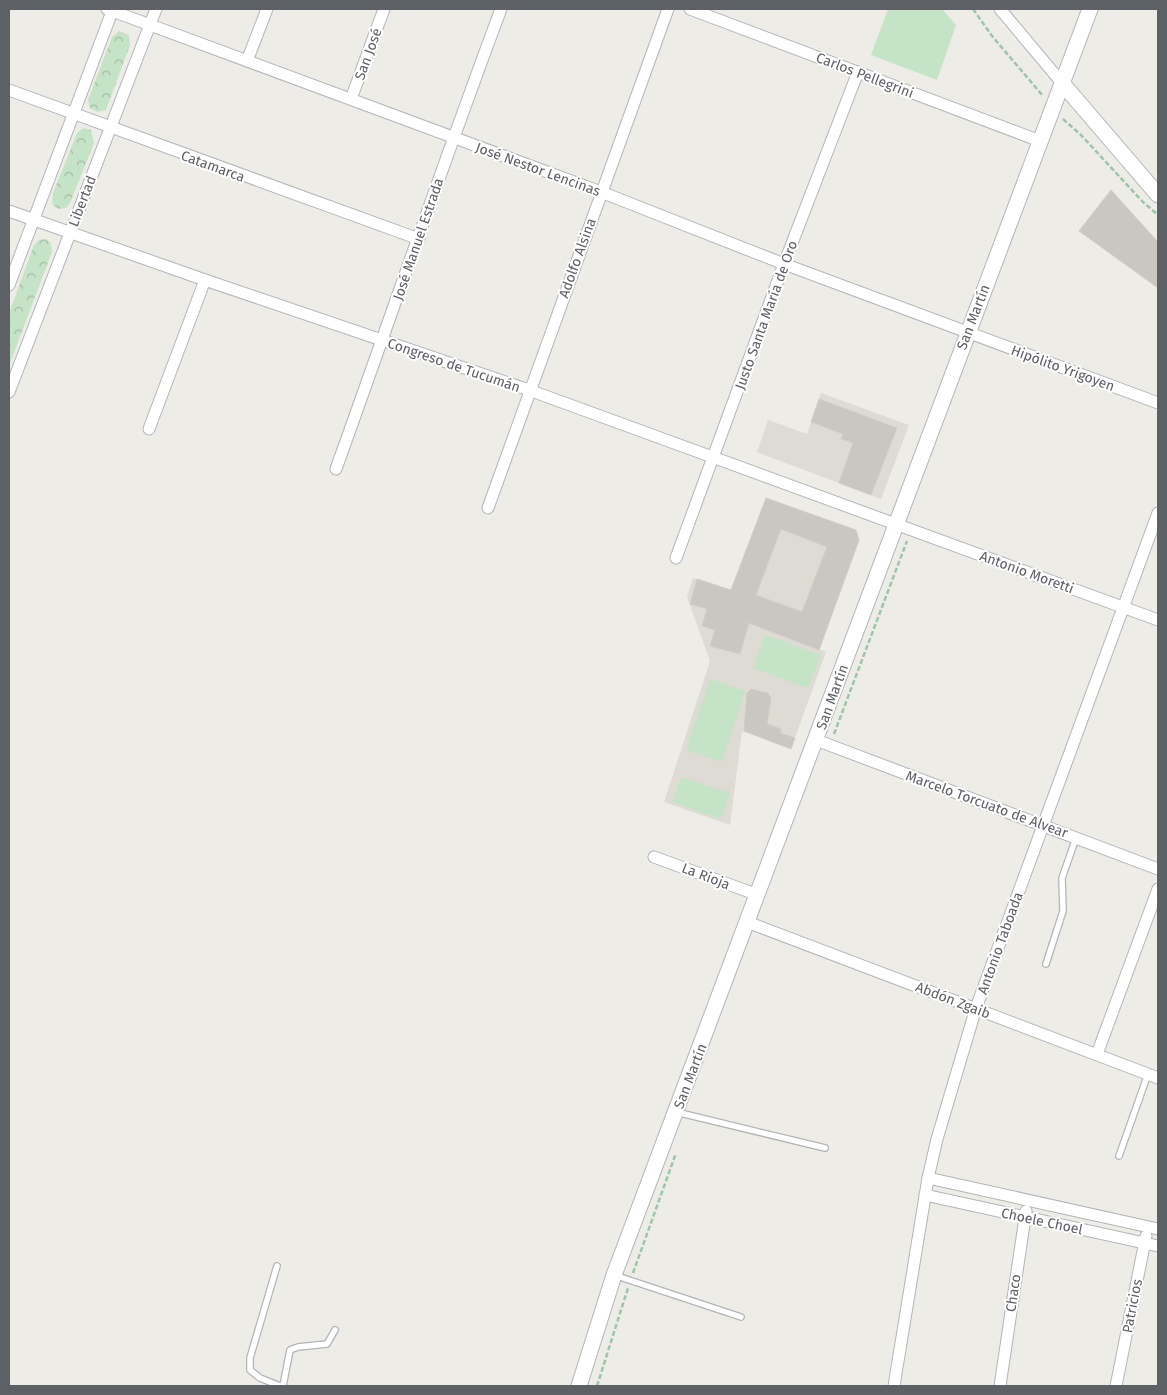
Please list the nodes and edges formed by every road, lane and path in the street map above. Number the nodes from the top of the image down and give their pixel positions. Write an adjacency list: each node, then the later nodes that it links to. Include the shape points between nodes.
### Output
1 (110, 9): 10 (street, José Nestor Lencinas); 16 (street)
2 (156, 9): 10 (street, Libertad)
3 (266, 9): 11 (street)
4 (384, 9): 15 (street, San José)
5 (501, 9): 18 (street, José Manuel Estrada)
6 (668, 9): 20 (street, Adolfo Alsina)
7 (690, 9): 12 (street, Carlos Pellegrini)
8 (1000, 9): 13 (street)
9 (1090, 9): 13 (main road, San Martín)
10 (150, 25): 11 (street, José Nestor Lencinas); 17 (street, Libertad)
11 (247, 61): 15 (street, José Nestor Lencinas)
12 (858, 72): 19 (street, Carlos Pellegrini); 26 (street, Justo Santa María de Oro)
13 (1062, 83): 19 (main road, San Martín); 21 (main road)
14 (9, 90): 16 (street, Catamarca)
15 (351, 99): 18 (street, José Nestor Lencinas)
16 (73, 114): 17 (street, Catamarca); 23 (street)
17 (110, 128): 24 (street, Libertad); 25 (street, Catamarca)
18 (453, 137): 20 (street, José Nestor Lencinas); 25 (street, José Manuel Estrada)
19 (1040, 141): 29 (main road, San Martín)
20 (600, 192): 26 (street, José Nestor Lencinas); 31 (street, Adolfo Alsina)
21 (1158, 195)
22 (9, 211): 23 (street, Congreso de Tucumán)
23 (34, 220): 24 (street, Congreso de Tucumán); 28 (street)
24 (70, 233): 27 (street, Congreso de Tucumán); 32 (street, Libertad)
25 (419, 239): 30 (street, José Manuel Estrada)
26 (784, 264): 29 (street, José Nestor Lencinas); 35 (street, Justo Santa María de Oro)
27 (205, 280): 30 (street, Congreso de Tucumán); 34 (street)
28 (9, 285)
29 (967, 333): 33 (street, Hipólito Yrigoyen); 39 (main road, San Martín)
30 (382, 340): 31 (street, Congreso de Tucumán); 36 (street, José Manuel Estrada)
31 (529, 390): 35 (street, Congreso de Tucumán); 37 (street, Adolfo Alsina)
32 (9, 392)
33 (1158, 403)
34 (149, 429)
35 (714, 456): 39 (street, Congreso de Tucumán); 40 (street, Justo Santa María de Oro)
36 (336, 469)
37 (488, 508)
38 (1158, 514): 41 (street, Antonio Taboada)
39 (896, 524): 41 (street, Antonio Moretti); 43 (main road, San Martín)
40 (676, 558)
41 (1123, 608): 42 (street, Antonio Moretti); 44 (street, Antonio Taboada)
42 (1158, 620)
43 (816, 740): 44 (street, Marcelo Torcuato de Alvear); 49 (main road, San Martín)
44 (1043, 825): 45 (street, Marcelo Torcuato de Alvear); 52 (street, Antonio Taboada)
45 (1076, 838): 47 (street, Marcelo Torcuato de Alvear); 51 (lane, via 1062,878 1063,911)
46 (654, 857): 49 (street, La Rioja)
47 (1158, 869)
48 (1158, 889): 53 (street)
49 (758, 895): 50 (main road, San Martín)
50 (747, 922): 52 (street, Abdón Zgaib); 55 (main road, San Martín)
51 (1046, 964)
52 (976, 1008): 53 (street, Abdón Zgaib); 58 (street, Antonio Taboada)
53 (1097, 1054): 54 (street, Abdón Zgaib)
54 (1153, 1076): 57 (lane)
55 (676, 1112): 56 (lane); 66 (main road, San Martín)
56 (825, 1148)
57 (1119, 1156)
58 (928, 1178): 59 (street, Antonio Taboada); 60 (street, Choele Choel)
59 (925, 1195): 61 (street, Choele Choel); 71 (street, Antonio Taboada)
60 (1027, 1200): 61 (street, Chaco); 62 (street, Choele Choel)
61 (1025, 1217): 63 (street, Choele Choel); 72 (street, Chaco)
62 (1153, 1228): 63 (street, Patricios)
63 (1145, 1243): 64 (street, Choele Choel); 73 (street, Patricios)
64 (1158, 1246)
65 (277, 1266): 69 (lane, via 250,1358 250,1370 260,1378)
66 (614, 1275): 67 (lane); 70 (main road, San Martín)
67 (741, 1317)
68 (335, 1330): 69 (lane, via 327,1344 290,1350)
69 (282, 1386)
70 (579, 1386)
71 (894, 1386)
72 (1000, 1386)
73 (1116, 1386)

